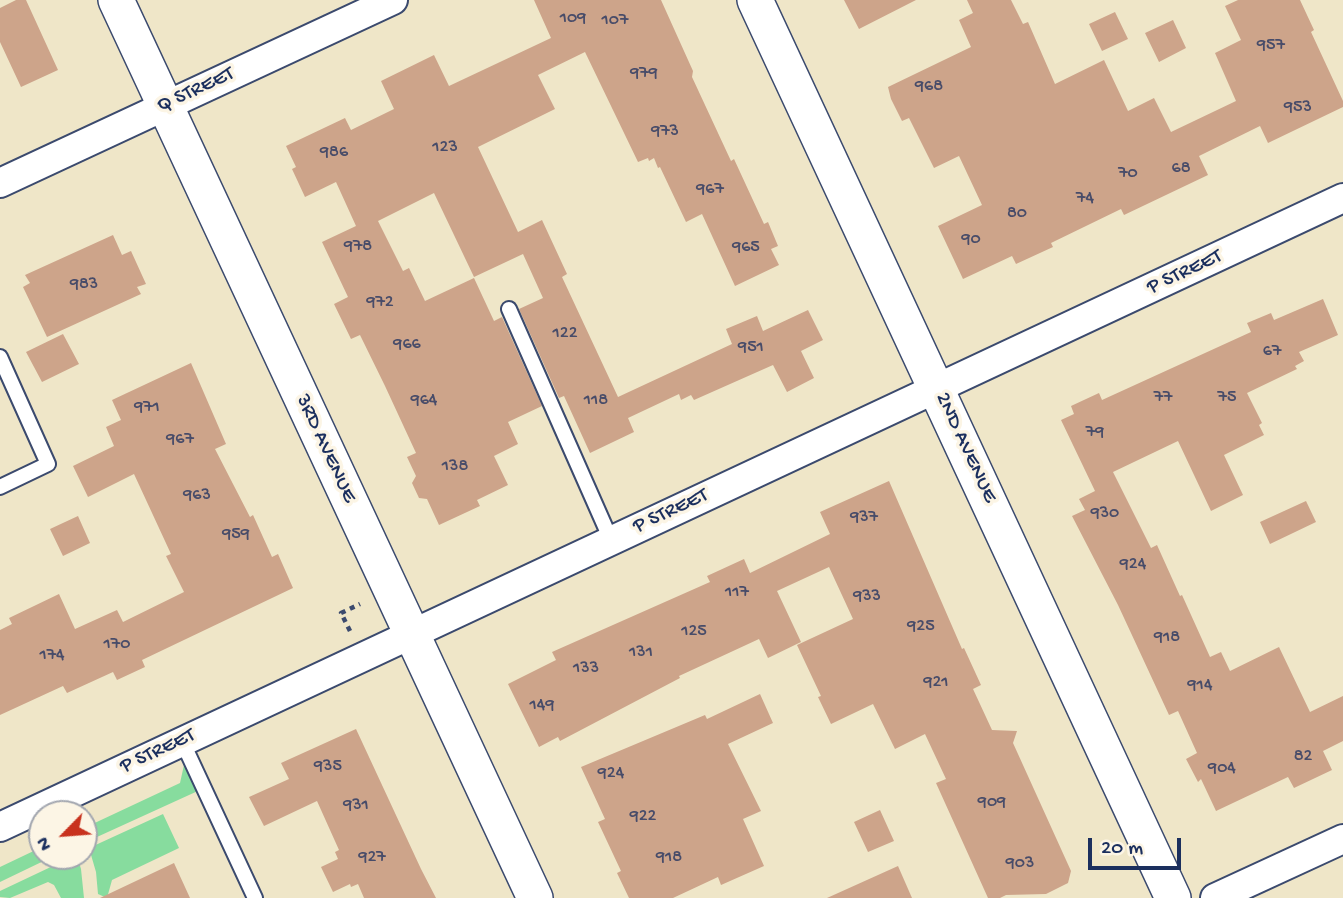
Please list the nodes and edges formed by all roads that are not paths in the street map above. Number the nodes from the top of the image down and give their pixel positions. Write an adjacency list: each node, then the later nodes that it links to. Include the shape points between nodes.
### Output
1 (117, 0): 4 (street, 3RD AVENUE)
2 (393, 0): 4 (street, Q STREET)
3 (755, 0): 9 (street, 2ND AVENUE)
4 (165, 106): 5 (street, Q STREET); 12 (street, 3RD AVENUE)
5 (0, 183)
6 (1343, 198): 9 (street, P STREET)
7 (509, 309): 11 (lane)
8 (0, 357): 10 (lane, via 48,464)
9 (938, 389): 11 (street, P STREET); 18 (street, 2ND AVENUE)
10 (0, 487)
11 (611, 540): 12 (street, P STREET)
12 (412, 633): 13 (street, P STREET); 17 (street, 3RD AVENUE)
13 (182, 741): 14 (street, P STREET); 16 (lane)
14 (0, 827)
15 (1343, 839): 19 (street)
16 (255, 898)
17 (535, 898)
18 (1173, 898)
19 (1215, 898)

